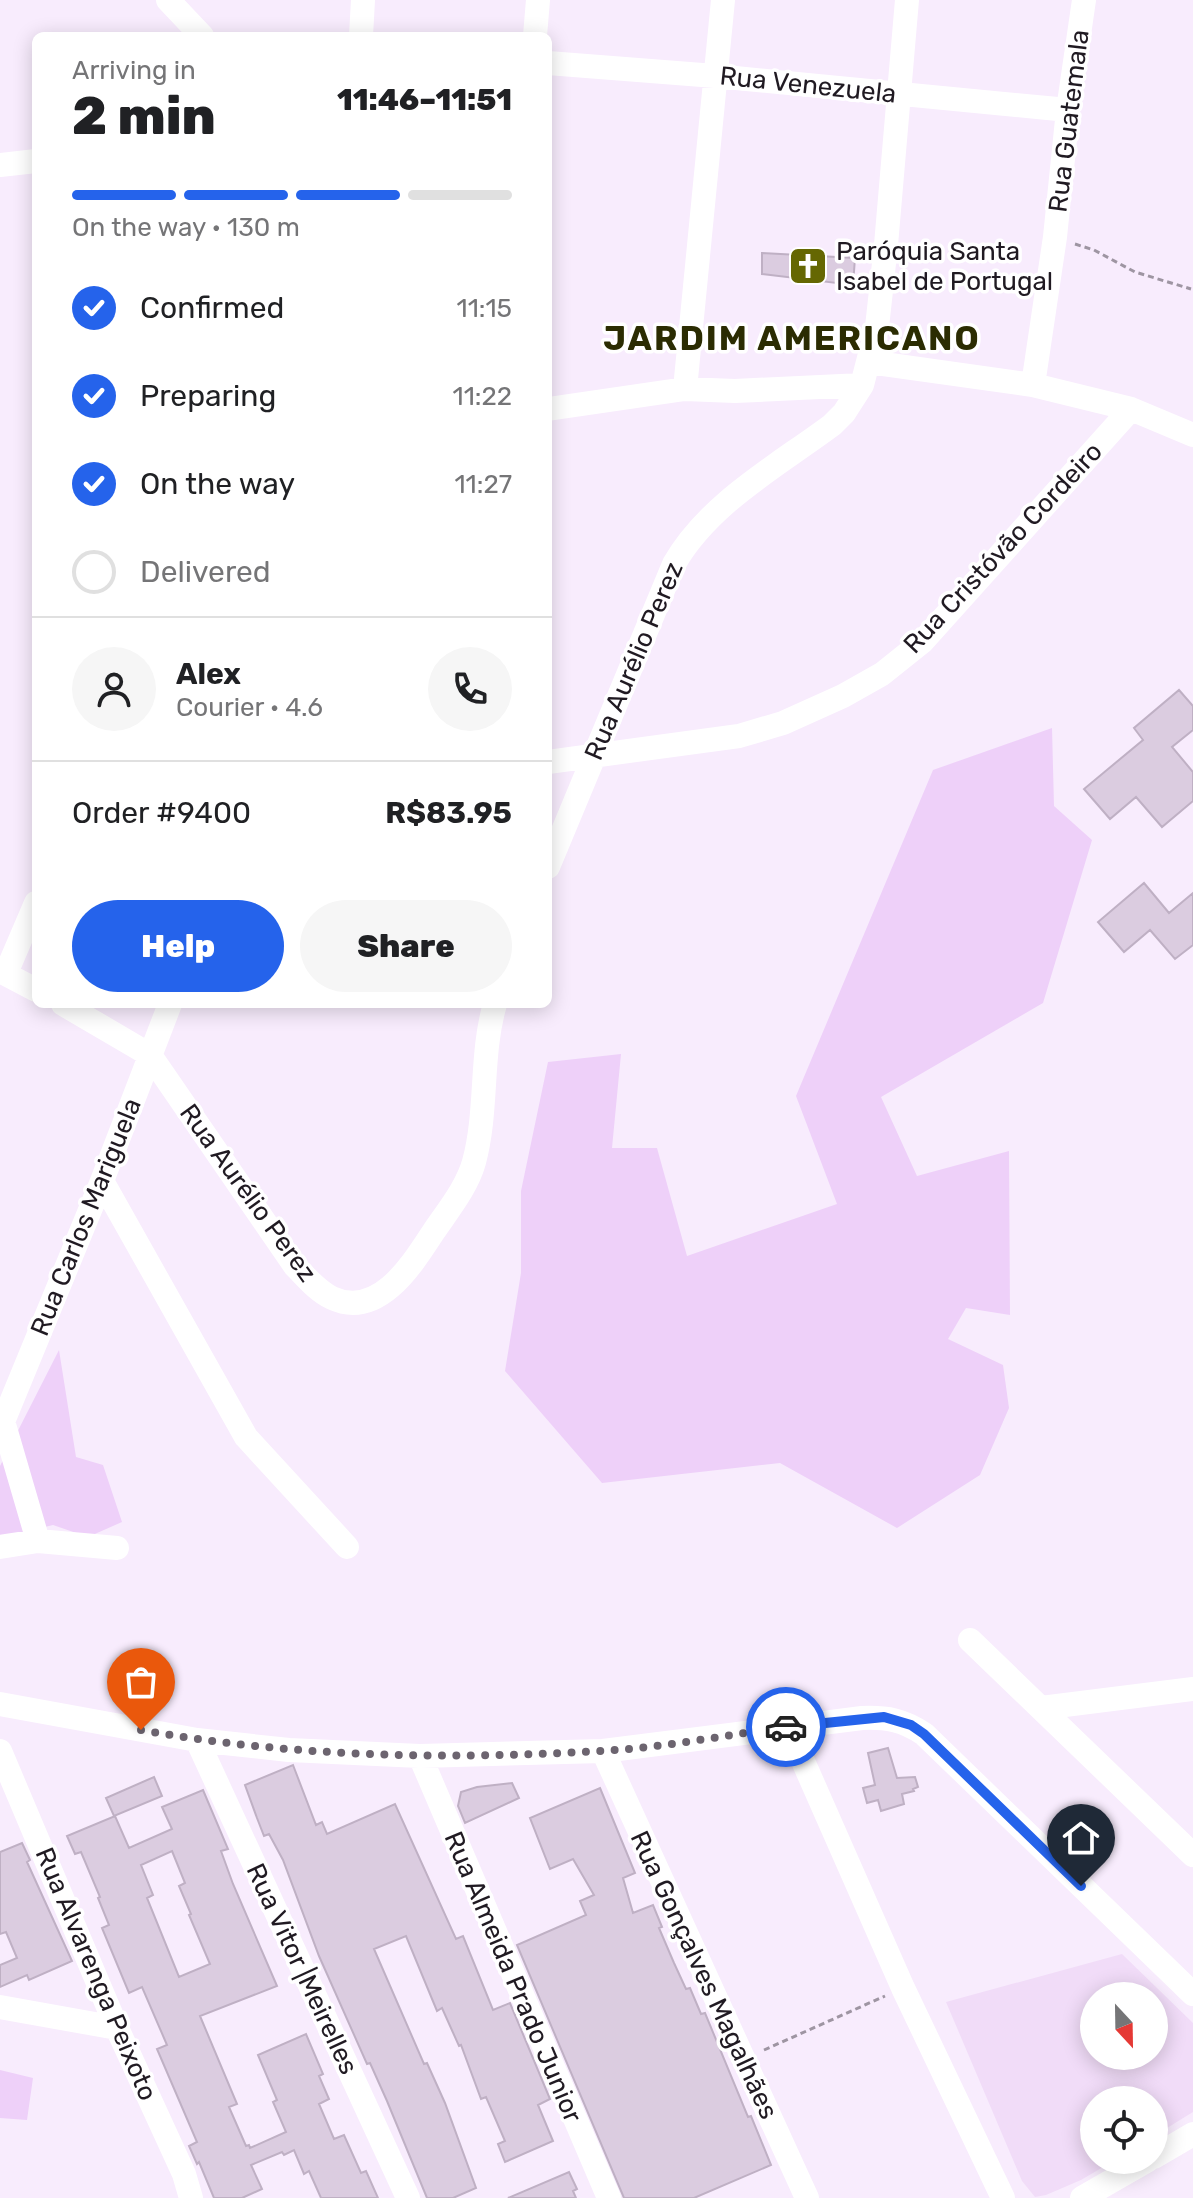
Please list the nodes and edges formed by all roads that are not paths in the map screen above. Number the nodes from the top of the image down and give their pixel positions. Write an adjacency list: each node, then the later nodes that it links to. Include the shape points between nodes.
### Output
1 (168, 0): 7 (street)
2 (363, 0): 8 (street)
3 (538, 0): 9 (street)
4 (723, 0): 11 (street)
5 (907, 0): 12 (street, Rua Aurélio Perez)
6 (1084, 0): 13 (street, Rua Guatemala)
7 (198, 32)
8 (361, 32)
9 (535, 32)
10 (552, 63): 11 (street, Rua Venezuela)
11 (715, 76): 12 (street, Rua Venezuela); 19 (street)
12 (900, 94): 13 (street, Rua Venezuela); 16 (street, Rua Aurélio Perez)
13 (1068, 110): 18 (street, Rua Guatemala)
14 (32, 161): 15 (street)
15 (0, 165)
16 (869, 362): 17 (street, Rua Aurélio Perez); 18 (street)
17 (862, 385): 19 (street); 23 (street, Rua Aurélio Perez, via 832,425 724,505 686,543)
18 (1033, 385): 21 (street)
19 (685, 389): 20 (street)
20 (552, 408)
21 (1131, 409): 22 (street); 23 (street, Rua Cristóvão Cordeiro, via 922,642 882,674 783,723 739,736)
22 (1193, 435)
23 (592, 757): 24 (street, Rua Cristóvão Cordeiro); 25 (street, Rua Aurélio Perez)
24 (552, 762)
25 (552, 857)
26 (32, 911): 27 (street)
27 (3, 972): 28 (street)
28 (32, 988)
29 (70, 1008): 32 (street, Rua Aurélio Perez)
30 (168, 1008): 32 (street, Rua Carlos Mariguela)
31 (494, 1008): 32 (street, Rua Aurélio Perez, via 479,1141 466,1183 407,1271 381,1294 355,1303 323,1293 295,1266)
32 (150, 1055): 33 (street, Rua Carlos Mariguela)
33 (102, 1181): 35 (street, Rua Carlos Mariguela); 39 (street, via 246,1437)
34 (0, 1362): 35 (street)
35 (23, 1371): 36 (street, Rua Carlos Mariguela)
36 (2, 1425): 37 (street)
37 (38, 1541): 38 (street); 40 (street)
38 (0, 1547)
39 (347, 1547)
40 (117, 1548)
41 (970, 1640): 44 (street)
42 (1193, 1689): 44 (street)
43 (0, 1704): 46 (street)
44 (1041, 1708): 50 (street)
45 (788, 1727): 48 (street); 51 (street, via 884,1717 911,1725); 61 (street)
46 (197, 1740): 49 (street); 58 (street, Rua Vitor |Meirelles)
47 (0, 1751): 53 (street, Rua Alvarenga Peixoto)
48 (603, 1751): 49 (street); 60 (street, Rua Gonçalves Magalhães)
49 (420, 1756): 59 (street, Rua Almeida Prado Junior)
50 (1193, 1855)
51 (1193, 1994)
52 (0, 2007): 53 (street)
53 (117, 2028): 57 (street, Rua Alvarenga Peixoto)
54 (1193, 2134): 55 (street)
55 (1168, 2149)
56 (1124, 2174): 62 (street)
57 (191, 2198)
58 (408, 2198)
59 (609, 2198)
60 (807, 2198)
61 (1003, 2198)
62 (1082, 2198)

